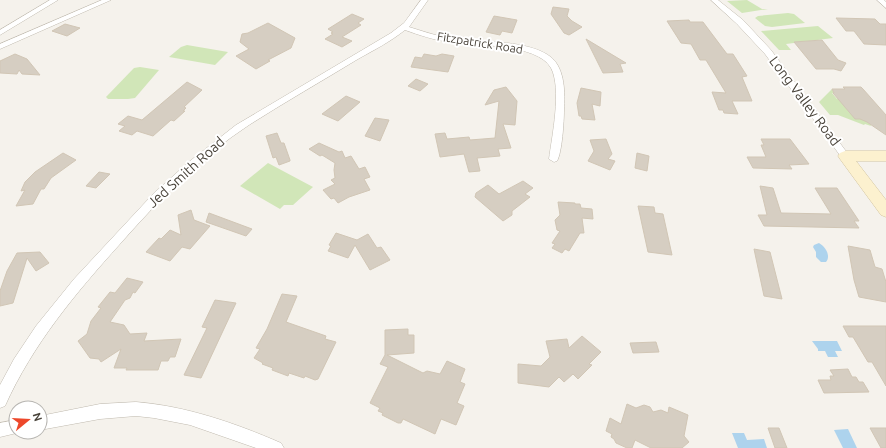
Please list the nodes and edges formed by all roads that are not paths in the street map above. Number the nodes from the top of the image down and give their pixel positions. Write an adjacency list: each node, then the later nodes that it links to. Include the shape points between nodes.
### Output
1 (55, 0): 8 (street)
2 (108, 0): 9 (street)
3 (425, 0): 7 (street, Jed Smith Road)
4 (714, 0): 10 (street, Long Valley Road, via 740,22 768,52)
5 (880, 0): 6 (street)
6 (886, 6)
7 (404, 28): 12 (street, Fitzpatrick Road, via 448,40 526,49 543,56 555,66 560,94); 14 (street, Jed Smith Road, via 245,124 169,184 127,227 56,308 30,343)
8 (0, 33)
9 (0, 47)
10 (845, 156): 11 (street); 13 (street, Long Valley Road)
11 (886, 156)
12 (554, 159)
13 (886, 211)
14 (0, 400)
15 (48, 421): 16 (street, via 107,411 136,409 165,412 196,419)
16 (276, 448)

